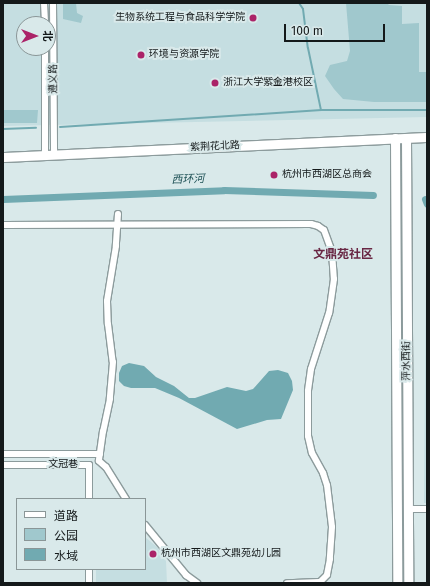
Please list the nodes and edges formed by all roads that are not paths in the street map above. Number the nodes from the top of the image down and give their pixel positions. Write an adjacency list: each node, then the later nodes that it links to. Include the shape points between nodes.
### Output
1 (44, 3): 3 (street)
2 (53, 3): 8 (street, 遵义路)
3 (44, 16)
4 (45, 56): 8 (street, 遵义路)
5 (427, 137): 7 (main road, 紫荆花北路)
6 (395, 138): 7 (main road, 紫荆花北路); 8 (main road, 紫荆花北路); 25 (main road, 萍水西街)
7 (406, 138): 19 (main road, 萍水西街)
8 (50, 155): 9 (main road, 紫荆花北路)
9 (3, 157)
10 (118, 214): 12 (street)
11 (3, 225): 12 (street)
12 (117, 226): 14 (street, via 108,301 113,362 110,399); 24 (street, via 311,224 324,230 332,252 334,279 329,314 311,369 308,391 308,436 312,453 327,485 332,527 330,559 327,575 320,582)
13 (3, 454): 14 (street)
14 (100, 454): 17 (street, via 99,461 106,467)
15 (3, 465): 16 (street, 文冠巷, via 89,465)
16 (89, 498)
17 (125, 498)
18 (427, 509): 19 (street)
19 (408, 510): 26 (main road, 萍水西街)
20 (146, 526): 23 (street, via 186,575)
21 (89, 570): 22 (street)
22 (89, 583)
23 (197, 583)
24 (287, 583)
25 (397, 583)
26 (408, 583)

